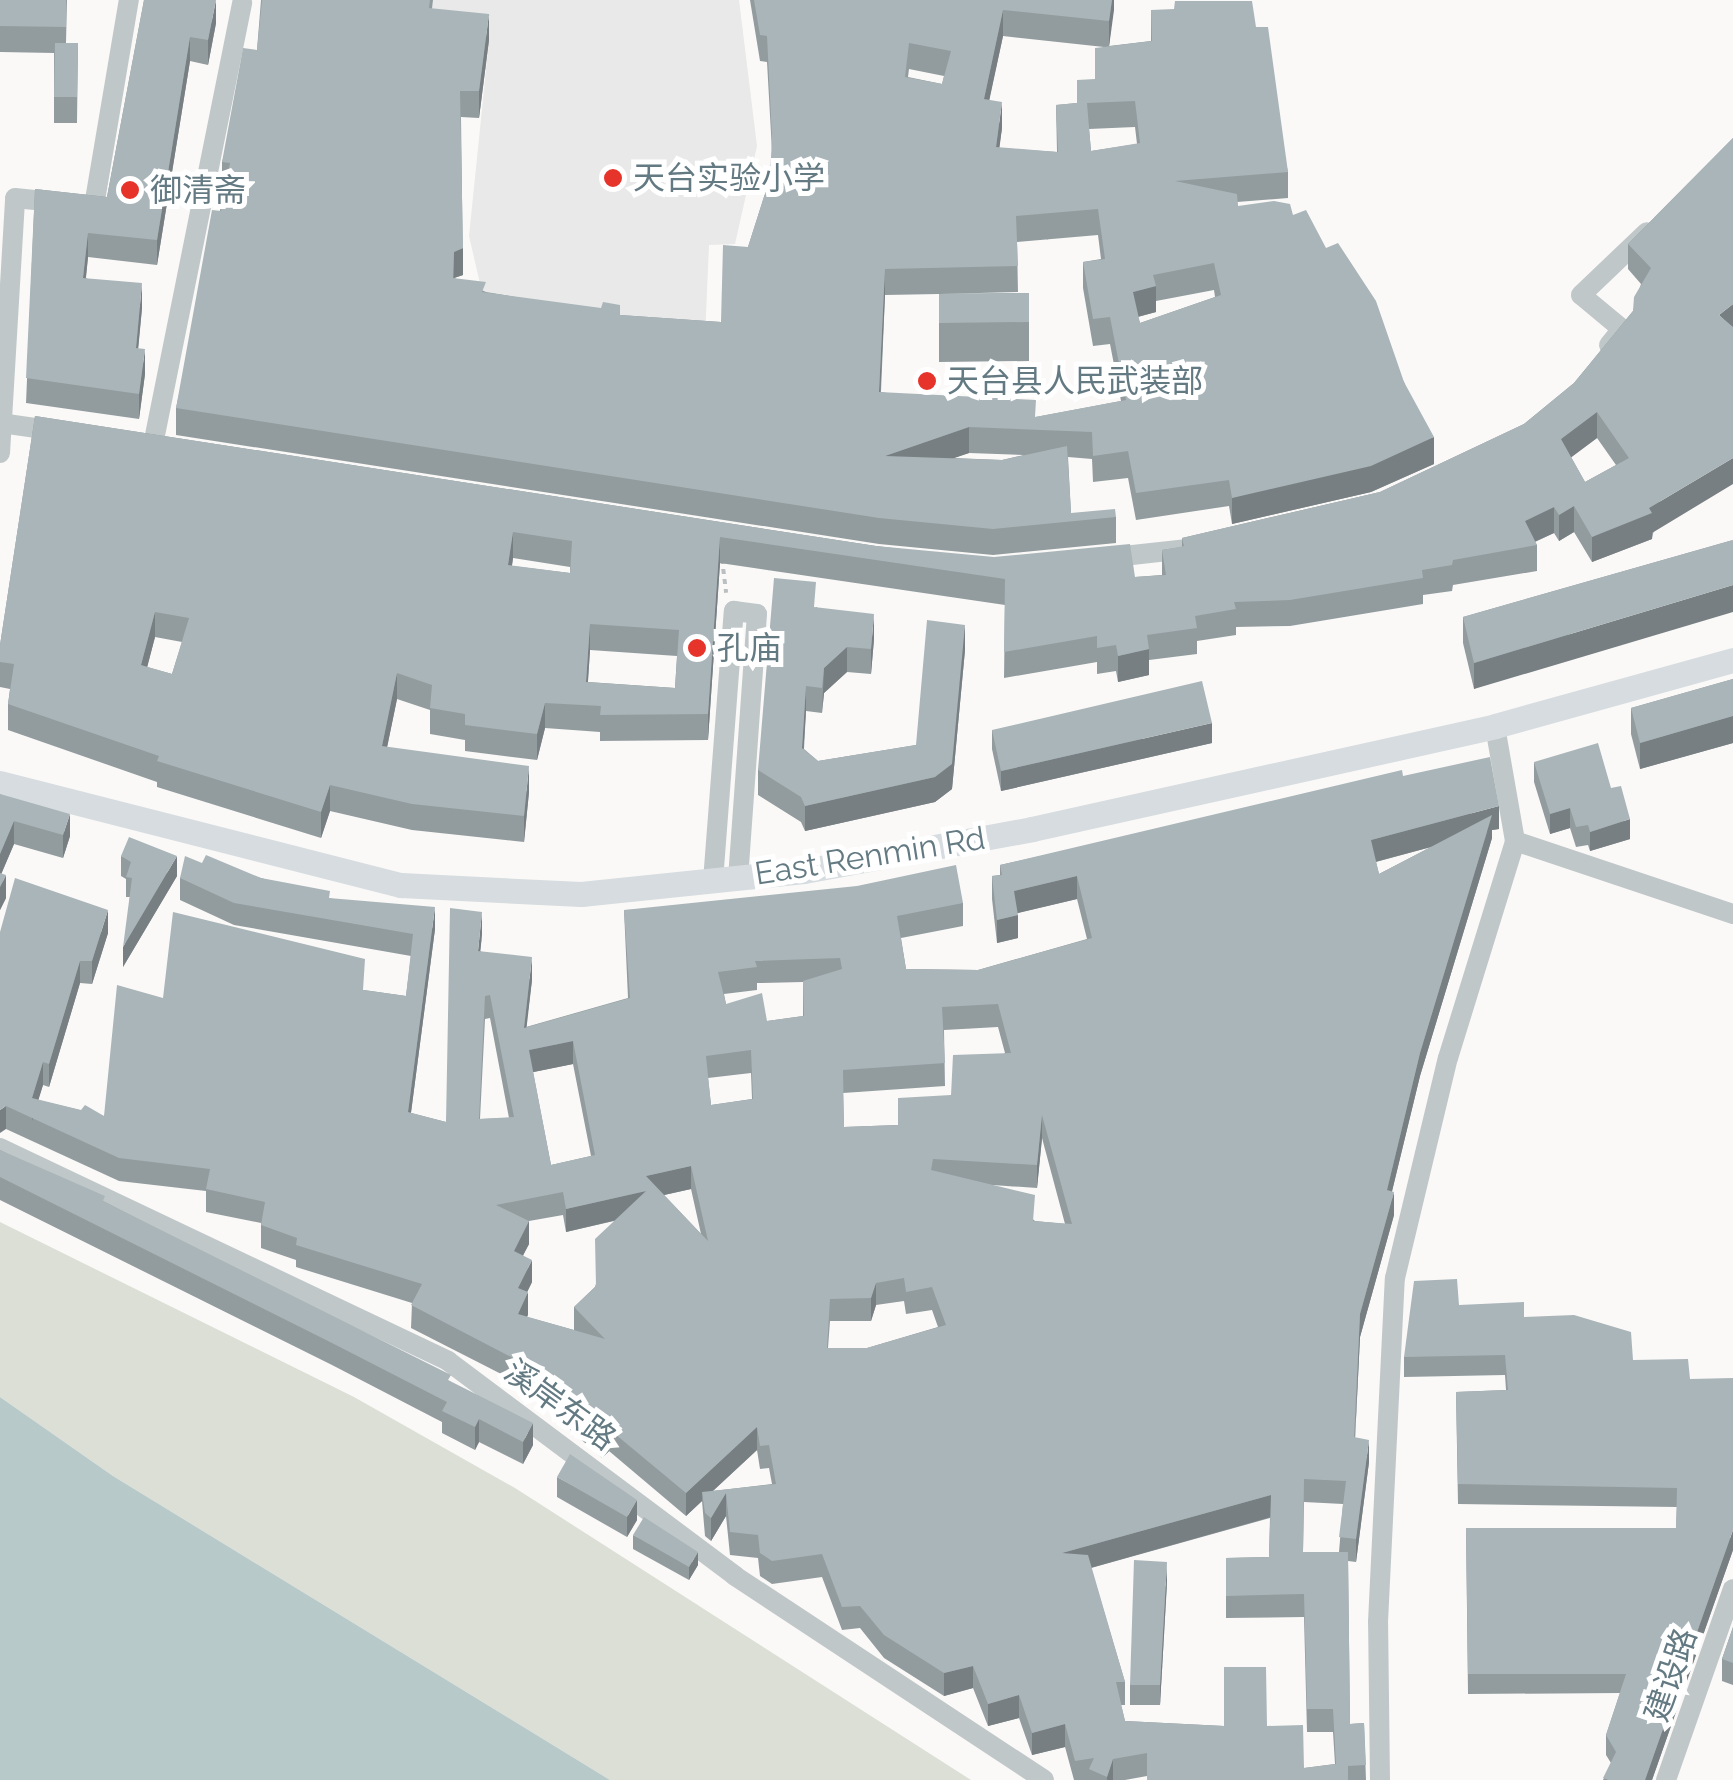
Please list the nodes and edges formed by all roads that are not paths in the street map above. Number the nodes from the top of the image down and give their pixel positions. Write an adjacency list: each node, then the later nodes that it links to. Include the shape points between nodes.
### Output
1 (129, 0): 3 (street, via 94,206)
2 (242, 4): 8 (street, via 163,447)
3 (7, 196): 6 (street)
4 (1664, 216): 5 (street, via 1580,295 1622,329)
5 (1599, 357)
6 (3, 423): 7 (street); 9 (street)
7 (79, 434)
8 (116, 440)
9 (0, 453)
10 (1210, 544): 11 (street)
11 (1084, 560)
12 (734, 611): 17 (street)
13 (1733, 660): 14 (main road, East Renmin Rd)
14 (1494, 726): 16 (street); 17 (main road, East Renmin Rd, via 1032,829)
15 (0, 783): 17 (main road, East Renmin Rd, via 401,884 581,894)
16 (1515, 841): 18 (street); 22 (street, via 1448,1058 1395,1278 1378,1622)
17 (726, 879)
18 (1733, 914)
19 (0, 1148): 21 (street, 溪岸东路, via 448,1361 735,1576)
20 (1733, 1589): 23 (street, 建设路)
21 (1044, 1780)
22 (1380, 1780)
23 (1666, 1780)

